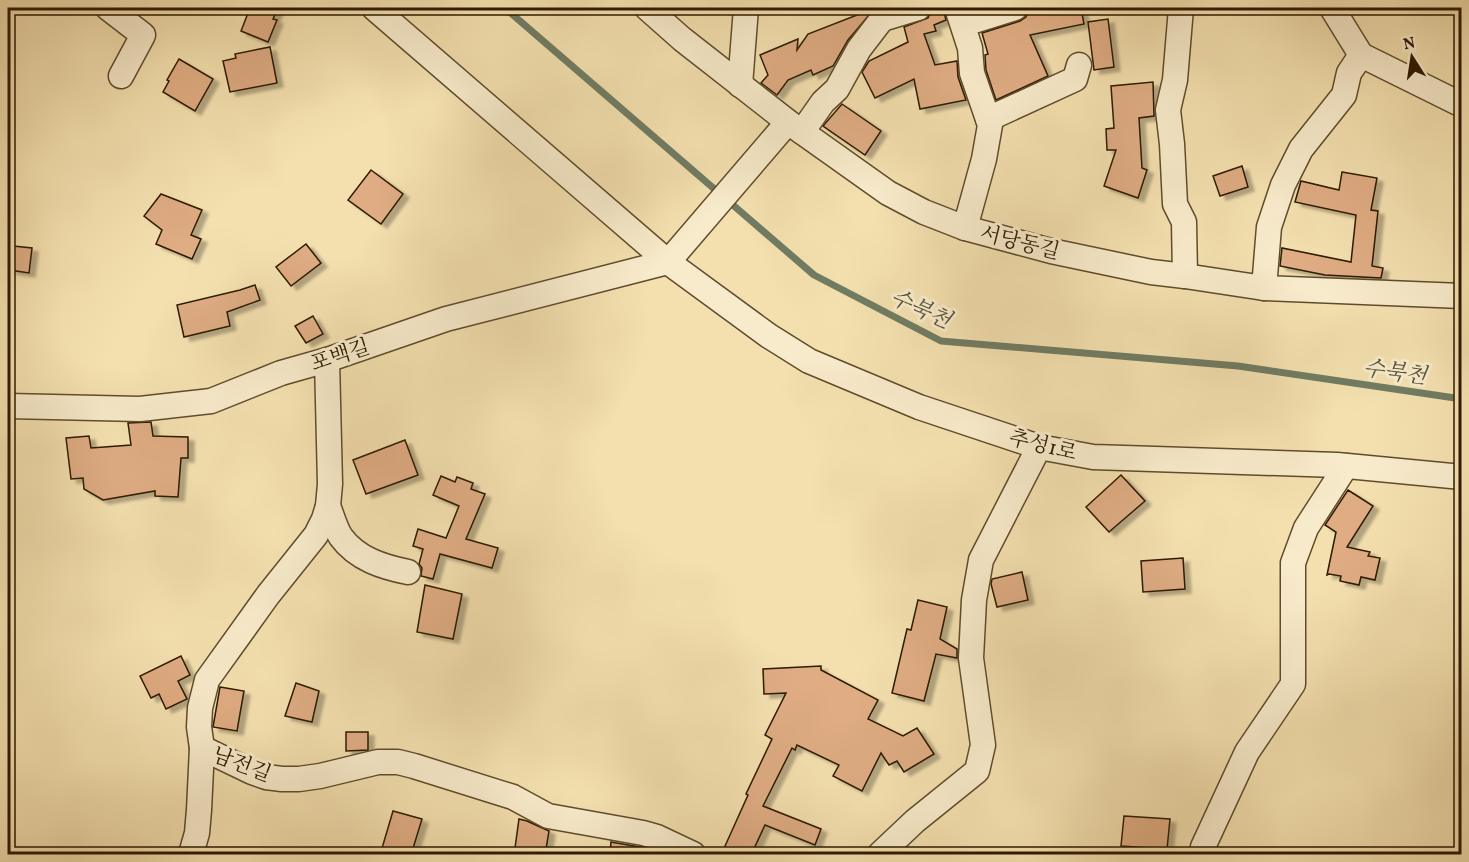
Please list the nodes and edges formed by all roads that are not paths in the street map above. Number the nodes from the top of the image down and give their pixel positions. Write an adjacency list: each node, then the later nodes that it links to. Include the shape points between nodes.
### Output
1 (108, 8): 12 (street, via 143,35)
2 (374, 8): 18 (street)
3 (746, 8): 13 (street)
4 (918, 8): 16 (street, via 882,19 859,49 837,89)
5 (1015, 8): 9 (street)
6 (1181, 8): 19 (street, via 1175,80 1168,110 1175,204 1184,222)
7 (1332, 8): 10 (street)
8 (656, 11): 13 (street, 서당동길)
9 (960, 16): 15 (street, via 972,73)
10 (1361, 55): 14 (street); 20 (street, via 1349,73 1344,95 1301,149 1283,185 1269,227)
11 (1079, 65): 15 (street, via 1075,79)
12 (121, 76)
13 (740, 84): 16 (street, 서당동길)
14 (1461, 105)
15 (988, 119): 17 (street, via 984,159)
16 (795, 127): 17 (street, 서당동길, via 888,193); 18 (street)
17 (965, 228): 19 (street, 서당동길, via 1151,273)
18 (673, 255): 22 (street, 포백길, via 446,319); 24 (street, 추성1로, via 769,336 809,361 919,407)
19 (1185, 276): 20 (street, 서당동길)
20 (1264, 288): 21 (street, 서당동길)
21 (1461, 296)
22 (327, 360): 23 (street, 포백길, via 281,373 211,401 140,409); 27 (street, 남전길)
23 (8, 406)
24 (1039, 447): 25 (street, 추성1로, via 1093,457); 33 (street, via 981,560 971,658 983,745 977,771)
25 (1346, 466): 26 (street, 추성1로); 34 (street, via 1306,528 1293,563 1293,684 1247,752)
26 (1461, 477)
27 (328, 506): 28 (street, via 341,537 364,557 382,567); 29 (street, 남전길, via 316,535 207,681 200,708)
28 (408, 572)
29 (202, 748): 30 (street, 남전길, via 266,777 282,779 299,780 378,762 398,762 513,797 548,816 643,833); 31 (street, via 197,833)
30 (666, 848): 32 (street, 남전길)
31 (191, 855)
32 (693, 855)
33 (880, 855)
34 (1202, 855)

